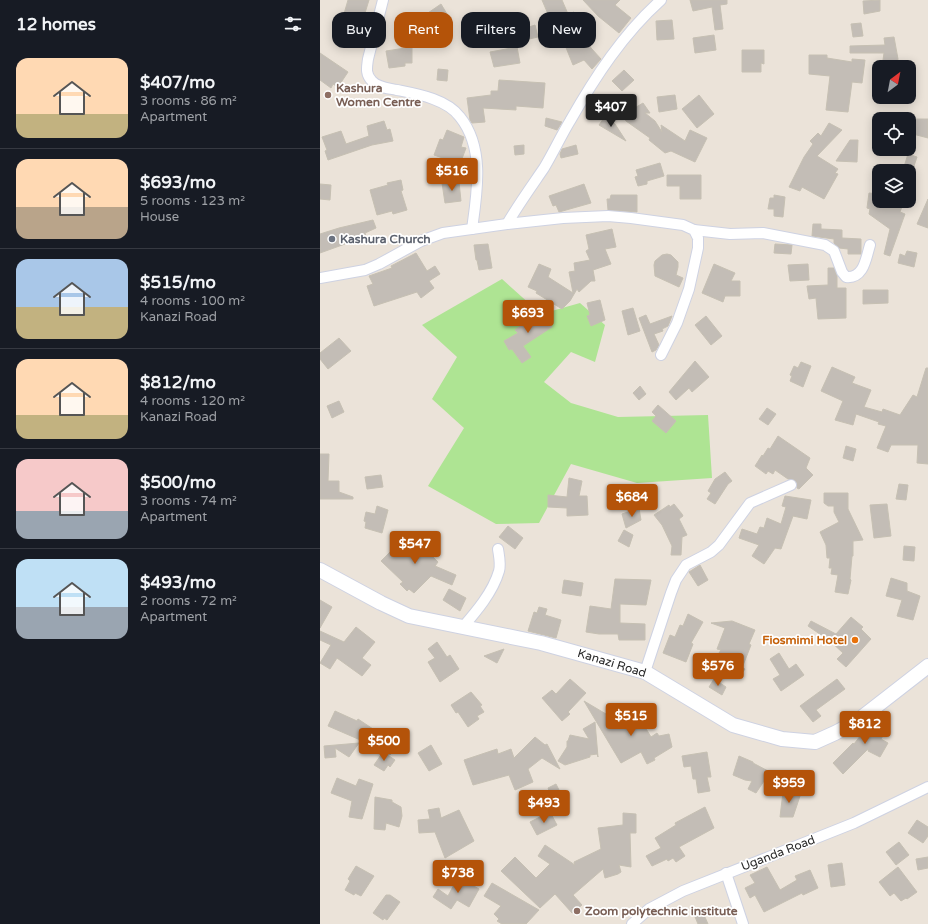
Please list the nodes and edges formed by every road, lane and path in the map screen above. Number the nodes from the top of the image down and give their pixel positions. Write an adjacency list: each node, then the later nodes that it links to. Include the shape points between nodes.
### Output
1 (383, 0): 4 (street, via 368,58 367,75 380,87 435,100 460,116 470,133 478,179)
2 (661, 0): 3 (street, via 644,15 613,52 570,120 544,168)
3 (507, 224): 4 (street); 5 (street, via 608,216 683,225)
4 (472, 229): 7 (street, via 444,233 421,241 365,270)
5 (694, 230): 6 (street, via 730,234 763,233 825,245 834,250 846,277 852,278 858,276 862,270); 8 (street, via 698,238 698,248 689,289 677,324)
6 (870, 246)
7 (320, 278)
8 (661, 355)
9 (791, 484): 14 (street, via 750,503 712,552 686,565 676,580 664,612)
10 (498, 549): 12 (street, via 499,570 494,581 474,615)
11 (320, 570): 12 (main road, Kanazi Road, via 410,616)
12 (462, 628): 14 (main road, Kanazi Road, via 541,643)
13 (928, 666): 14 (main road, Kanazi Road, via 856,722 815,742 782,739 733,725)
14 (646, 672)
15 (928, 787): 16 (street, Uganda Road, via 854,823)
16 (726, 874): 17 (street, Uganda Road, via 683,891 649,909); 18 (street)
17 (632, 924)
18 (743, 924)

